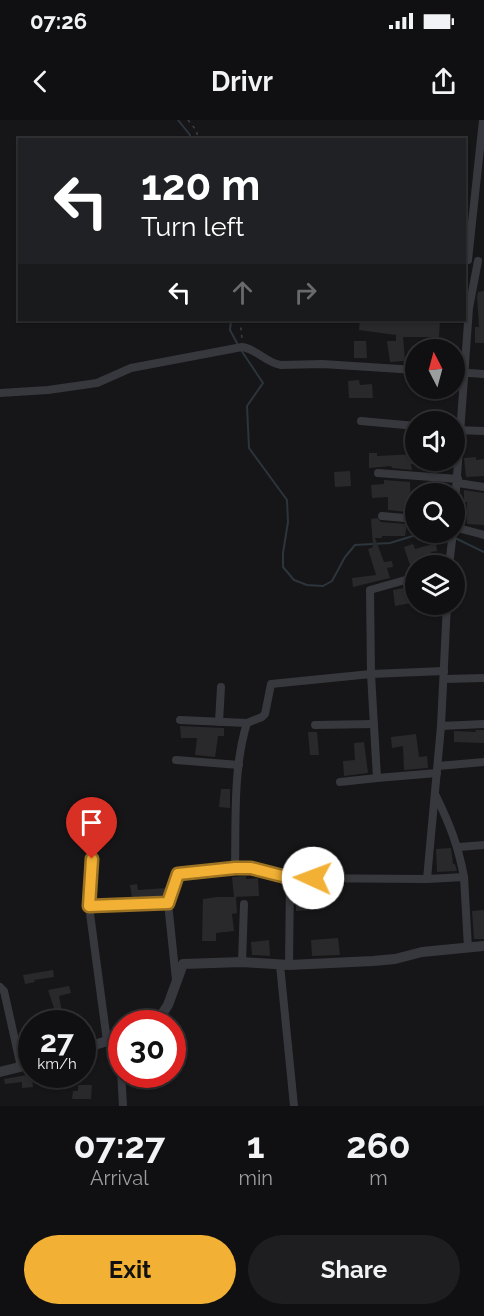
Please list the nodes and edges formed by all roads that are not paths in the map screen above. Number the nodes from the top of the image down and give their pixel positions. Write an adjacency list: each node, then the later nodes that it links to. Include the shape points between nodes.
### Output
1 (483, 120): 2 (street)
2 (467, 260): 3 (street)
3 (481, 261): 4 (street)
4 (467, 308): 6 (street)
5 (405, 369): 8 (street, via 281,365 244,347 131,368 98,383)
6 (466, 373): 7 (street); 9 (street)
7 (484, 374)
8 (0, 393)
9 (461, 411)
10 (361, 421): 11 (street)
11 (405, 425)
12 (465, 430): 13 (street)
13 (484, 431)
14 (458, 471): 16 (street)
15 (378, 473): 16 (street)
16 (458, 481): 17 (street)
17 (484, 487)
18 (382, 516): 19 (street)
19 (405, 518)
20 (465, 530): 21 (street)
21 (484, 535)
22 (405, 580): 24 (street, via 370,590)
23 (447, 615): 25 (street)
24 (371, 674): 25 (street); 30 (street, via 271,684 265,714); 31 (street)
25 (444, 675): 26 (street); 34 (street)
26 (484, 678)
27 (221, 687): 29 (street)
28 (180, 720): 29 (street)
29 (219, 722): 30 (street)
30 (247, 723): 37 (street)
31 (374, 724): 33 (street); 39 (street)
32 (484, 724): 34 (street)
33 (315, 725)
34 (441, 726): 38 (street)
35 (176, 760): 37 (street)
36 (484, 762): 38 (street)
37 (239, 765): 45 (street)
38 (437, 770): 39 (street); 41 (street)
39 (377, 778): 40 (street)
40 (340, 782)
41 (435, 795): 43 (street); 48 (street)
42 (484, 845): 43 (street)
43 (459, 847): 46 (street)
44 (92, 859): 51 (street)
45 (235, 868): 47 (street); 49 (street, via 178,874)
46 (464, 877): 48 (street); 53 (street)
47 (290, 878): 48 (street); 55 (street)
48 (427, 879)
49 (168, 903): 51 (street); 56 (street)
50 (244, 904): 54 (street)
51 (89, 906): 60 (street)
52 (484, 946): 53 (street)
53 (468, 948): 55 (street, via 395,959)
54 (242, 962): 55 (street); 56 (street, via 183,964)
55 (285, 965): 66 (street)
56 (176, 980): 58 (street)
57 (0, 987): 59 (street)
58 (165, 1010)
59 (18, 1038)
60 (107, 1041): 61 (street)
61 (96, 1045)
62 (18, 1067): 63 (street)
63 (0, 1072)
64 (122, 1088): 65 (street)
65 (123, 1106)
66 (294, 1106)

